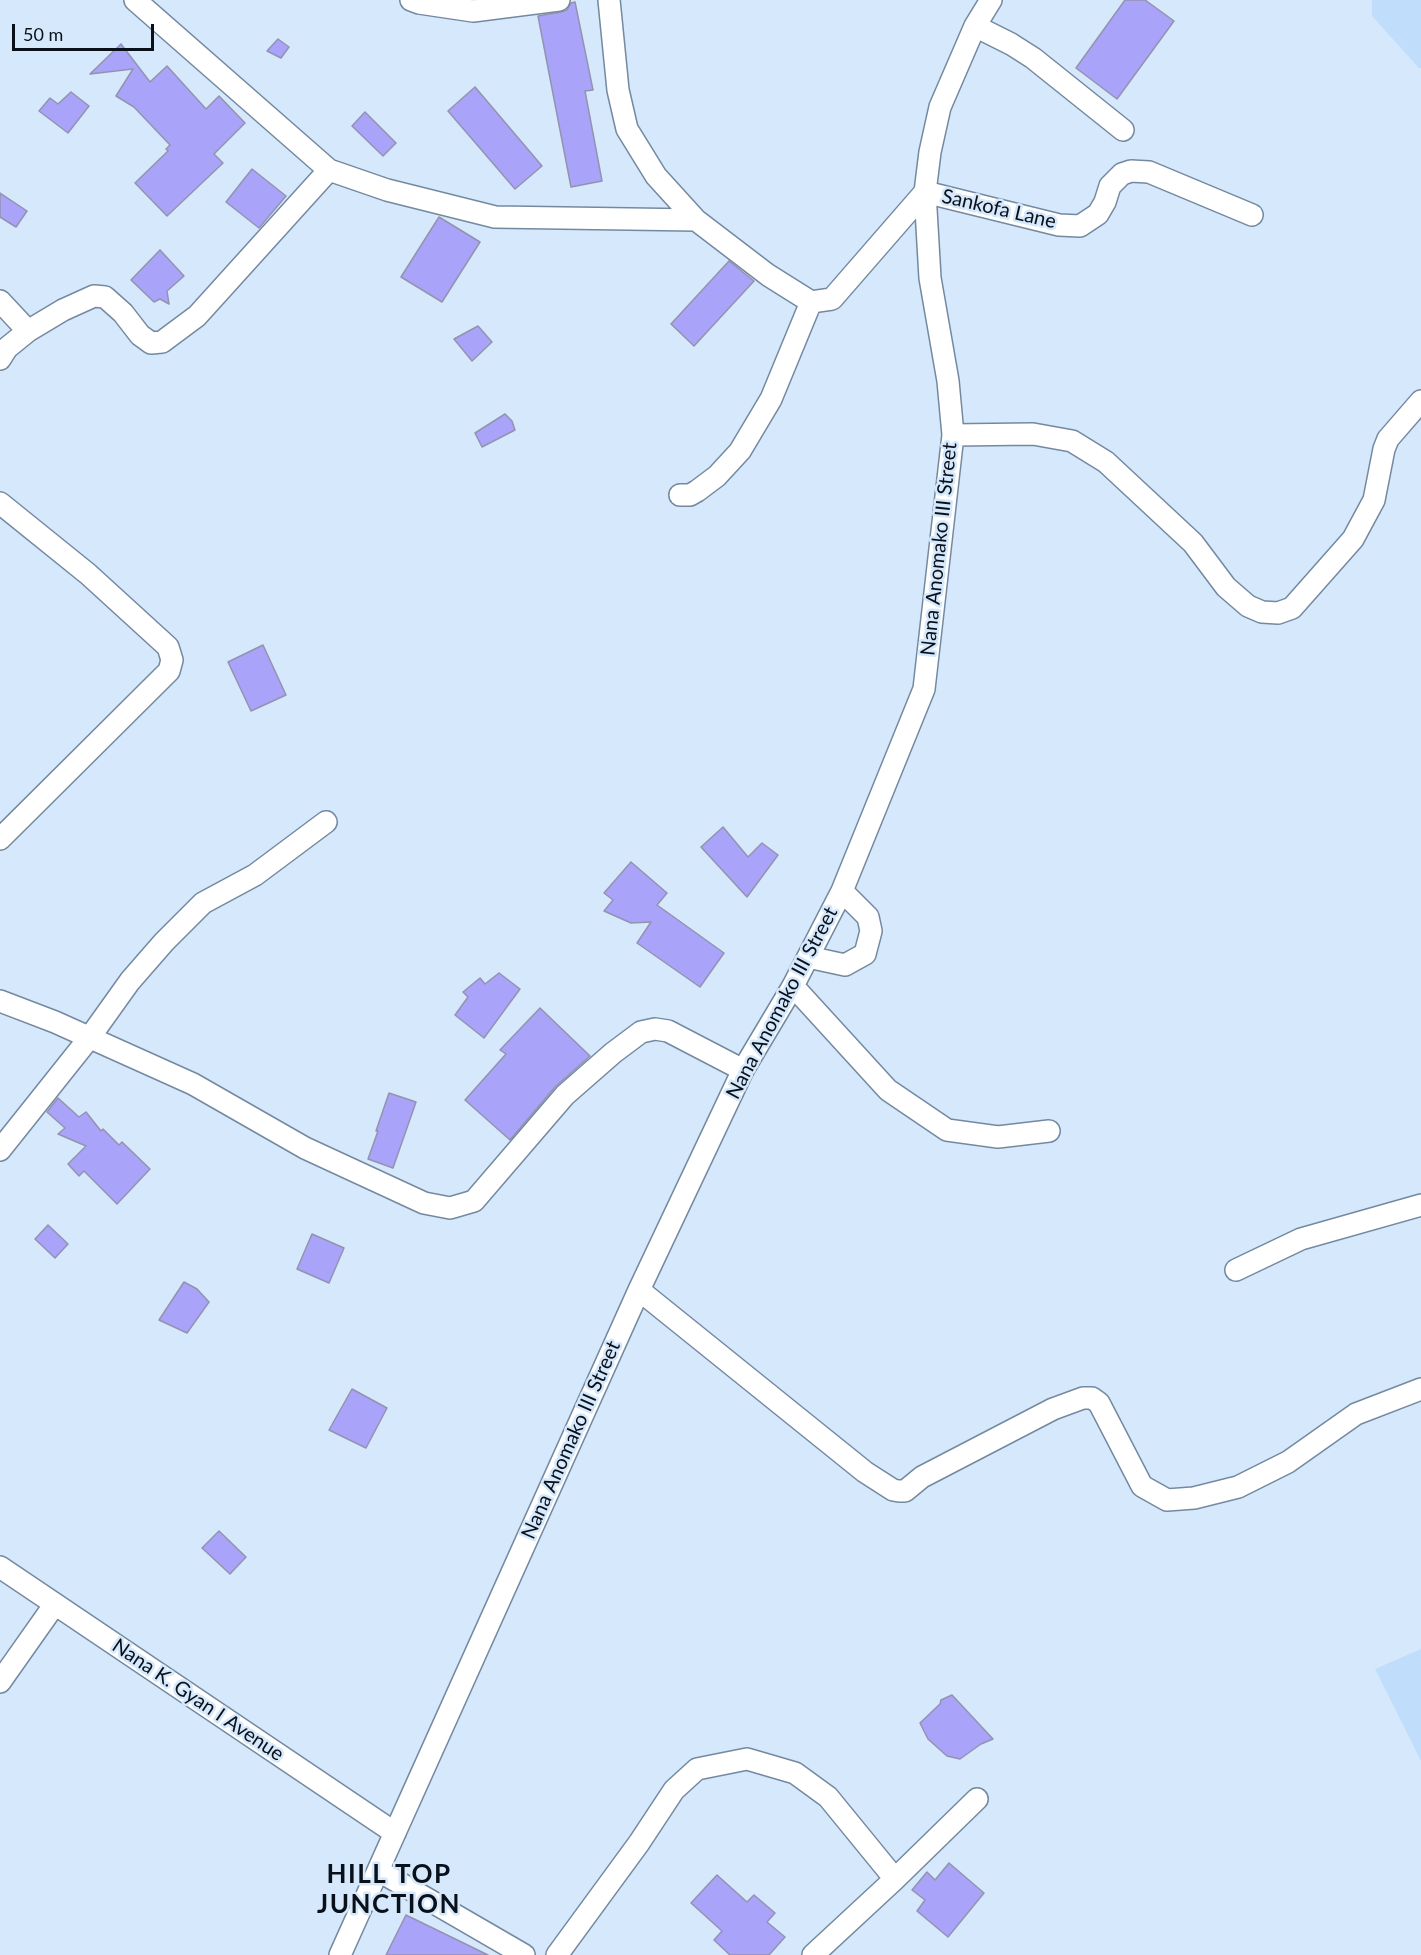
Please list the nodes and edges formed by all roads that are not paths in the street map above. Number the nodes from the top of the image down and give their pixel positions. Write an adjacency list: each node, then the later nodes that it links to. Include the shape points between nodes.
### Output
1 (135, 0): 8 (street)
2 (411, 0): 3 (street, via 473,10)
3 (559, 0)
4 (609, 0): 11 (street, via 618,90 627,129 656,176)
5 (991, 0): 6 (street, Nana Anomako III Street)
6 (975, 26): 7 (street, via 1033,58); 9 (street, Nana Anomako III Street, via 940,107)
7 (1123, 130)
8 (329, 170): 11 (street, via 387,190 495,217); 14 (street, via 197,316 162,342 151,343 140,335 105,297 86,299)
9 (926, 192): 10 (street, Sankofa Lane, via 1059,225 1080,225 1098,214 1110,186 1122,174 1149,172); 13 (street, via 832,300); 17 (street, Nana Anomako III Street, via 930,278)
10 (1252, 215)
11 (696, 220): 13 (street)
12 (0, 301): 14 (street)
13 (811, 302): 18 (street, via 771,399 740,451 697,491)
14 (28, 330): 15 (street)
15 (0, 359)
16 (1421, 401): 17 (street, via 1388,439 1374,500 1353,539 1292,608 1278,613 1248,606 1226,587 1193,543 1106,462 1072,441 1033,434)
17 (953, 435): 22 (street, Nana Anomako III Street, via 924,689)
18 (680, 495)
19 (0, 503): 21 (street, via 88,574 168,647 172,660 169,671)
20 (326, 822): 26 (street, via 255,875 203,903 130,981)
21 (0, 839)
22 (842, 891): 23 (street, Nana Anomako III Street); 23 (street, via 868,917 871,931 865,954 845,965)
23 (808, 957): 24 (street, Nana Anomako III Street)
24 (793, 986): 27 (street, Nana Anomako III Street); 28 (street, via 888,1090 947,1130 998,1137)
25 (0, 1001): 26 (street)
26 (90, 1037): 27 (street, via 193,1084 305,1148 423,1203 450,1208 474,1201 565,1095 642,1032 668,1031); 29 (street)
27 (743, 1070): 32 (street, Nana Anomako III Street)
28 (1048, 1131)
29 (0, 1150)
30 (1421, 1205): 31 (street, via 1301,1239)
31 (1236, 1270)
32 (639, 1290): 33 (street, via 865,1472 899,1491 1053,1409 1092,1398 1099,1403 1142,1486 1167,1500 1194,1498 1238,1487 1288,1462 1356,1414); 38 (street, Nana Anomako III Street)
33 (1421, 1389)
34 (0, 1567): 35 (street, Nana K. Gyan I Avenue)
35 (55, 1604): 36 (street); 38 (street, Nana K. Gyan I Avenue)
36 (0, 1682)
37 (977, 1799): 40 (street)
38 (395, 1833): 39 (street, Nana Anomako III Street)
39 (379, 1870): 41 (street, Nana Anomako III Street); 42 (street)
40 (896, 1879): 43 (street, via 828,1797 795,1773 747,1758 697,1769 674,1790); 44 (street)
41 (340, 1955)
42 (524, 1955)
43 (557, 1955)
44 (813, 1955)

